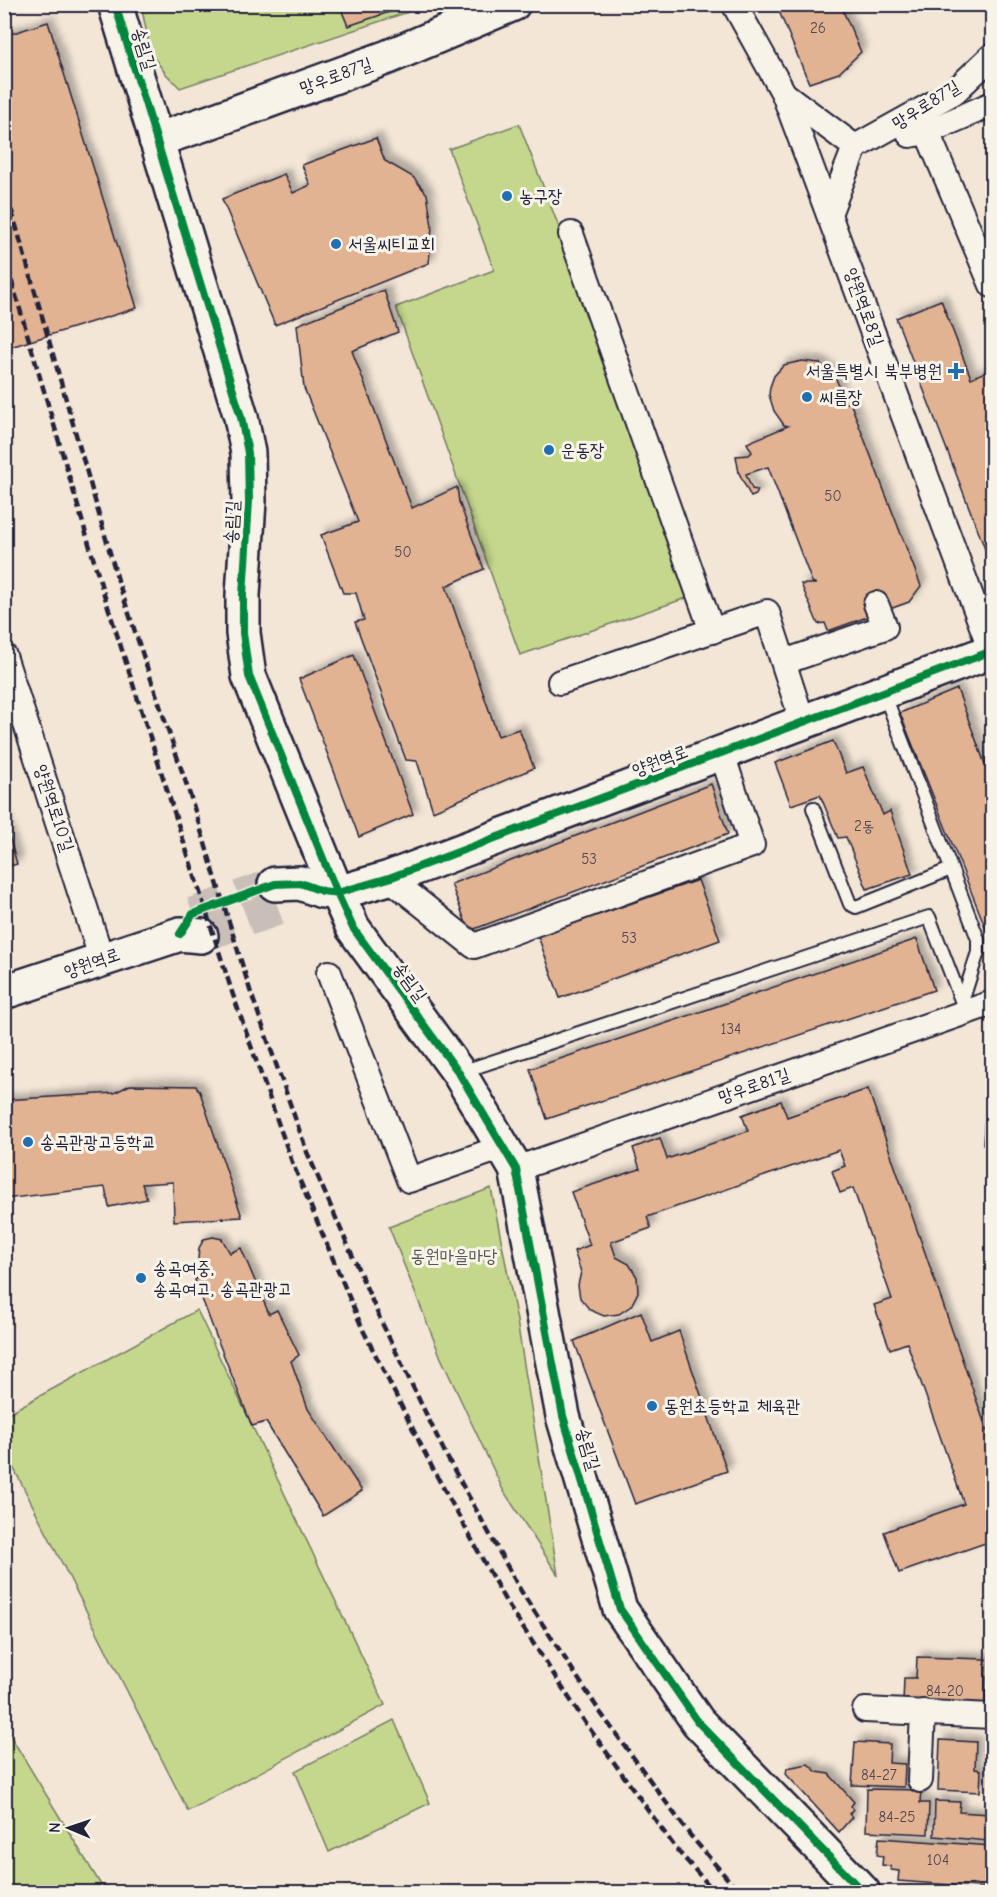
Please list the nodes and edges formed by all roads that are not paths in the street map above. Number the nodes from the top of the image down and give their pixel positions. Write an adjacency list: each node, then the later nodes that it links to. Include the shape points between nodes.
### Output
1 (115, 4): 8 (street, 송림길)
2 (513, 4): 8 (street, 망우로87길, via 388,57)
3 (734, 4): 5 (street, 양원역로8길)
4 (993, 56): 9 (street, 망우로87길, via 954,92)
5 (784, 94): 9 (street); 10 (street, 양원역로8길)
6 (993, 104): 7 (street)
7 (927, 132): 9 (street); 12 (street)
8 (156, 140): 25 (street, 송림길, via 241,417 248,453 243,633 249,676)
9 (855, 147): 10 (street)
10 (829, 214): 15 (street, 양원역로8길)
11 (571, 234): 14 (street)
12 (993, 285)
13 (876, 604): 17 (street, via 885,627)
14 (712, 631): 17 (street, via 767,612); 18 (street)
15 (992, 652): 19 (street, 양원역로)
16 (4, 656): 28 (street, 양원역로10길)
17 (784, 662): 20 (street)
18 (560, 682)
19 (883, 692): 20 (street, 양원역로); 23 (lane)
20 (803, 723): 21 (street, 양원역로)
21 (722, 754): 24 (street, 양원역로); 24 (street, via 752,845 474,946)
22 (813, 808): 23 (lane, via 853,906)
23 (951, 869): 32 (lane, via 978,939)
24 (389, 878): 25 (street, 양원역로)
25 (325, 890): 26 (street, via 296,882); 33 (street, 송림길)
26 (279, 896)
27 (191, 928): 28 (street, 양원역로)
28 (102, 960): 30 (street, 양원역로)
29 (329, 973): 34 (street, 망우로81길, via 410,1180)
30 (4, 992)
31 (993, 1003): 32 (street, 망우로81길)
32 (964, 1007): 33 (lane, via 929,917); 34 (street, 망우로81길)
33 (459, 1073): 34 (street, 송림길)
34 (510, 1158): 39 (street, 송림길, via 563,1416 620,1609 698,1722)
35 (864, 1710): 36 (street)
36 (923, 1712): 37 (street); 38 (street)
37 (993, 1716)
38 (920, 1780)
39 (863, 1893)

